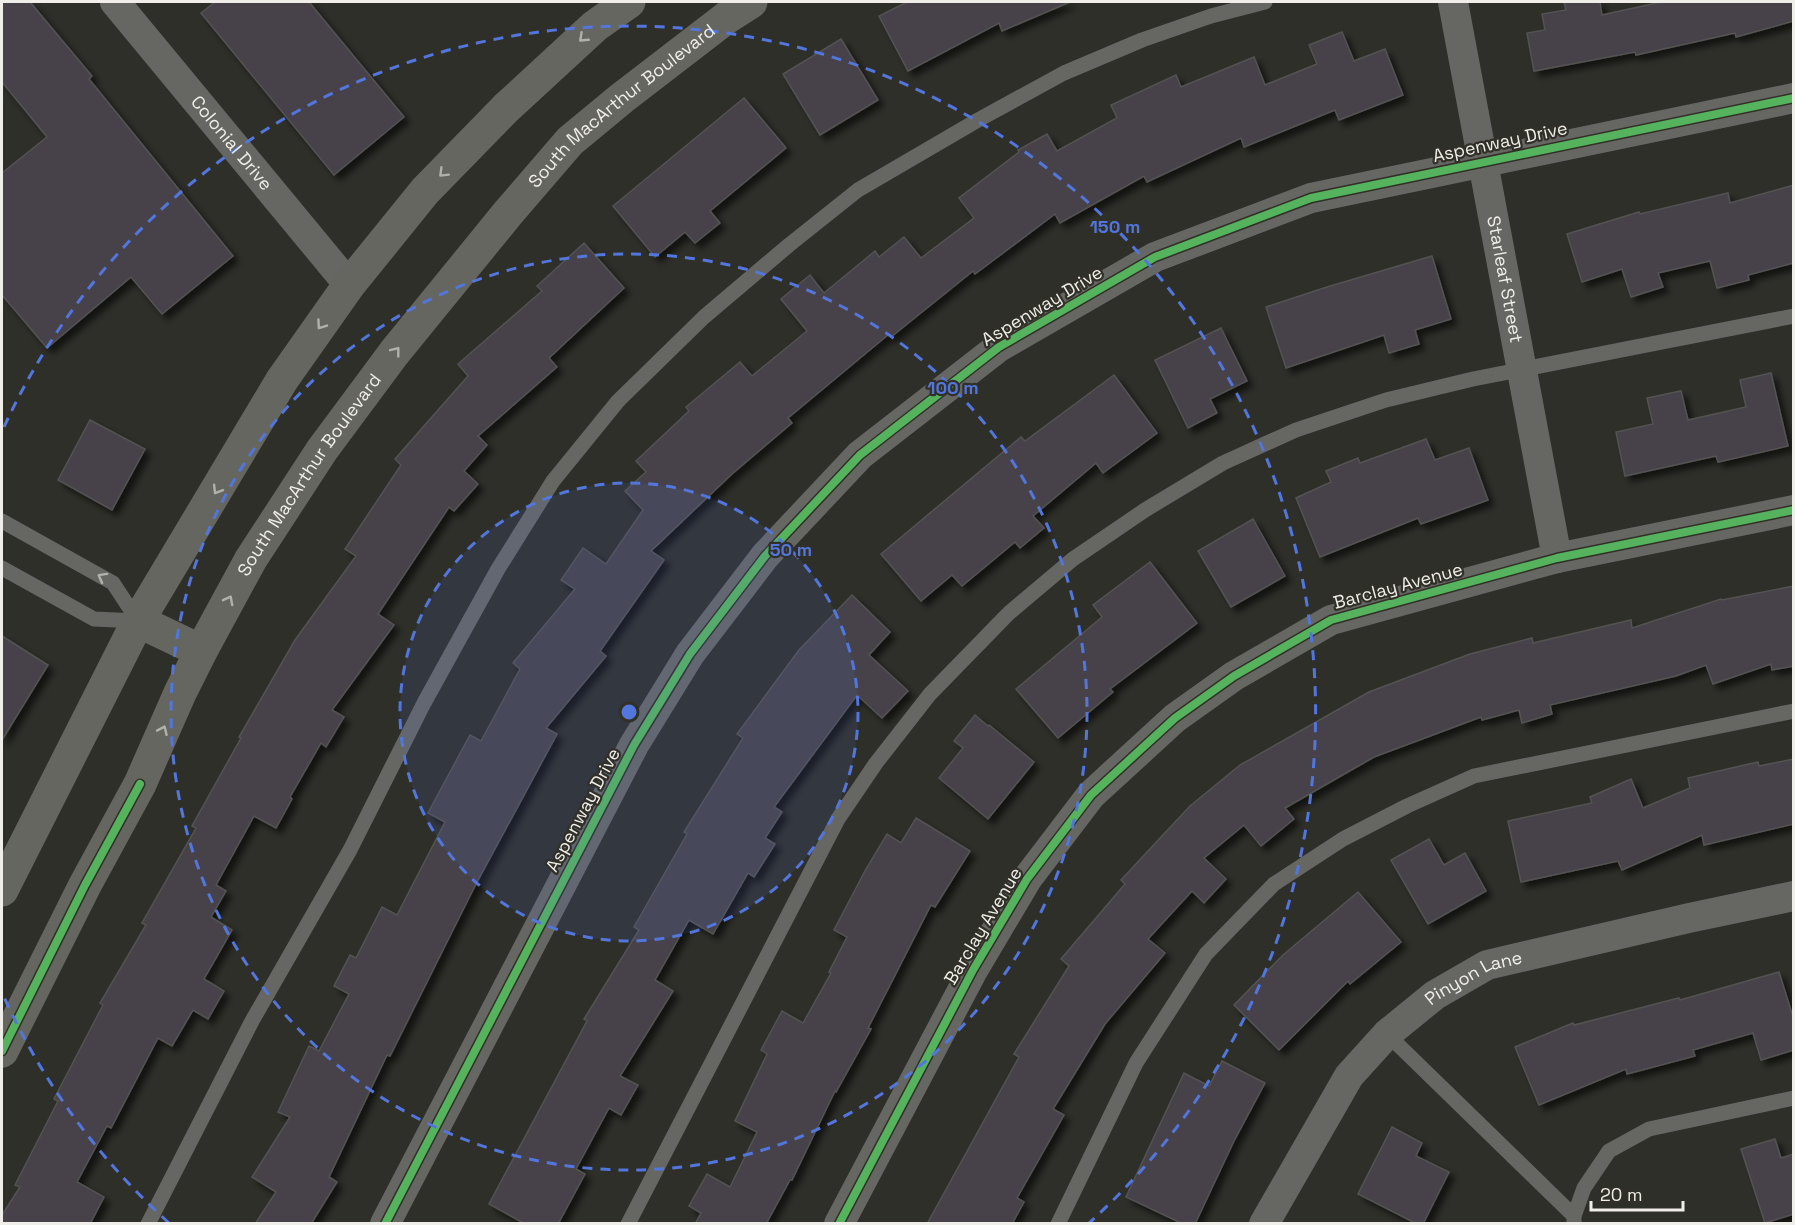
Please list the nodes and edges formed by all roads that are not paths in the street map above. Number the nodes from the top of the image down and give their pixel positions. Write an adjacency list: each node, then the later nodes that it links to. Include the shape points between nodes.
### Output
1 (115, 2): 8 (street, Colonial Drive)
2 (629, 2): 8 (main road, one-way to 8, via 595,26 498,117 425,191)
3 (1265, 2): 24 (lane, via 1161,33 1064,73 858,190 704,317 618,401 553,481 498,569 424,703 350,850 252,1021)
4 (1453, 2): 7 (street, Starleaf Street)
5 (730, 7): 16 (main road, South MacArthur Boulevard, one-way to 5, via 251,559 321,450 393,353 570,141)
6 (1794, 98): 7 (street, Aspenway Drive)
7 (1482, 161): 10 (street, Starleaf Street); 25 (street, Aspenway Drive, via 1311,198 1155,257 999,347 860,455 765,556 690,654 665,694 634,745)
8 (349, 285): 15 (main road, one-way to 15, via 282,380)
9 (1794, 315): 10 (lane)
10 (1521, 370): 13 (street, Starleaf Street); 26 (lane, via 1386,400 1296,430 1223,463 1073,559 1009,613 930,694 838,819)
11 (1794, 510): 13 (street, Barclay Avenue)
12 (2, 521): 15 (lane, one-way to 12, via 113,583)
13 (1557, 558): 27 (street, Barclay Avenue, via 1331,620 1234,676 1175,718 1090,795 1027,879 985,950)
14 (2, 568): 15 (lane, via 94,619)
15 (138, 621): 16 (main road); 18 (main road)
16 (201, 651): 21 (main road, South MacArthur Boulevard, one-way to 16, via 140,784)
17 (1794, 711): 28 (lane, via 1474,776 1343,839 1274,884 1206,954 1136,1063)
18 (2, 890)
19 (1794, 896): 20 (street, Pinyon Lane, via 1487,965 1435,995)
20 (1387, 1034): 23 (lane); 29 (street, Pinyon Lane, via 1349,1076)
21 (2, 1050)
22 (1794, 1098): 23 (lane, via 1649,1129 1609,1151 1584,1188)
23 (1574, 1220)
24 (148, 1224)
25 (385, 1224)
26 (627, 1224)
27 (839, 1224)
28 (1058, 1224)
29 (1264, 1224)

